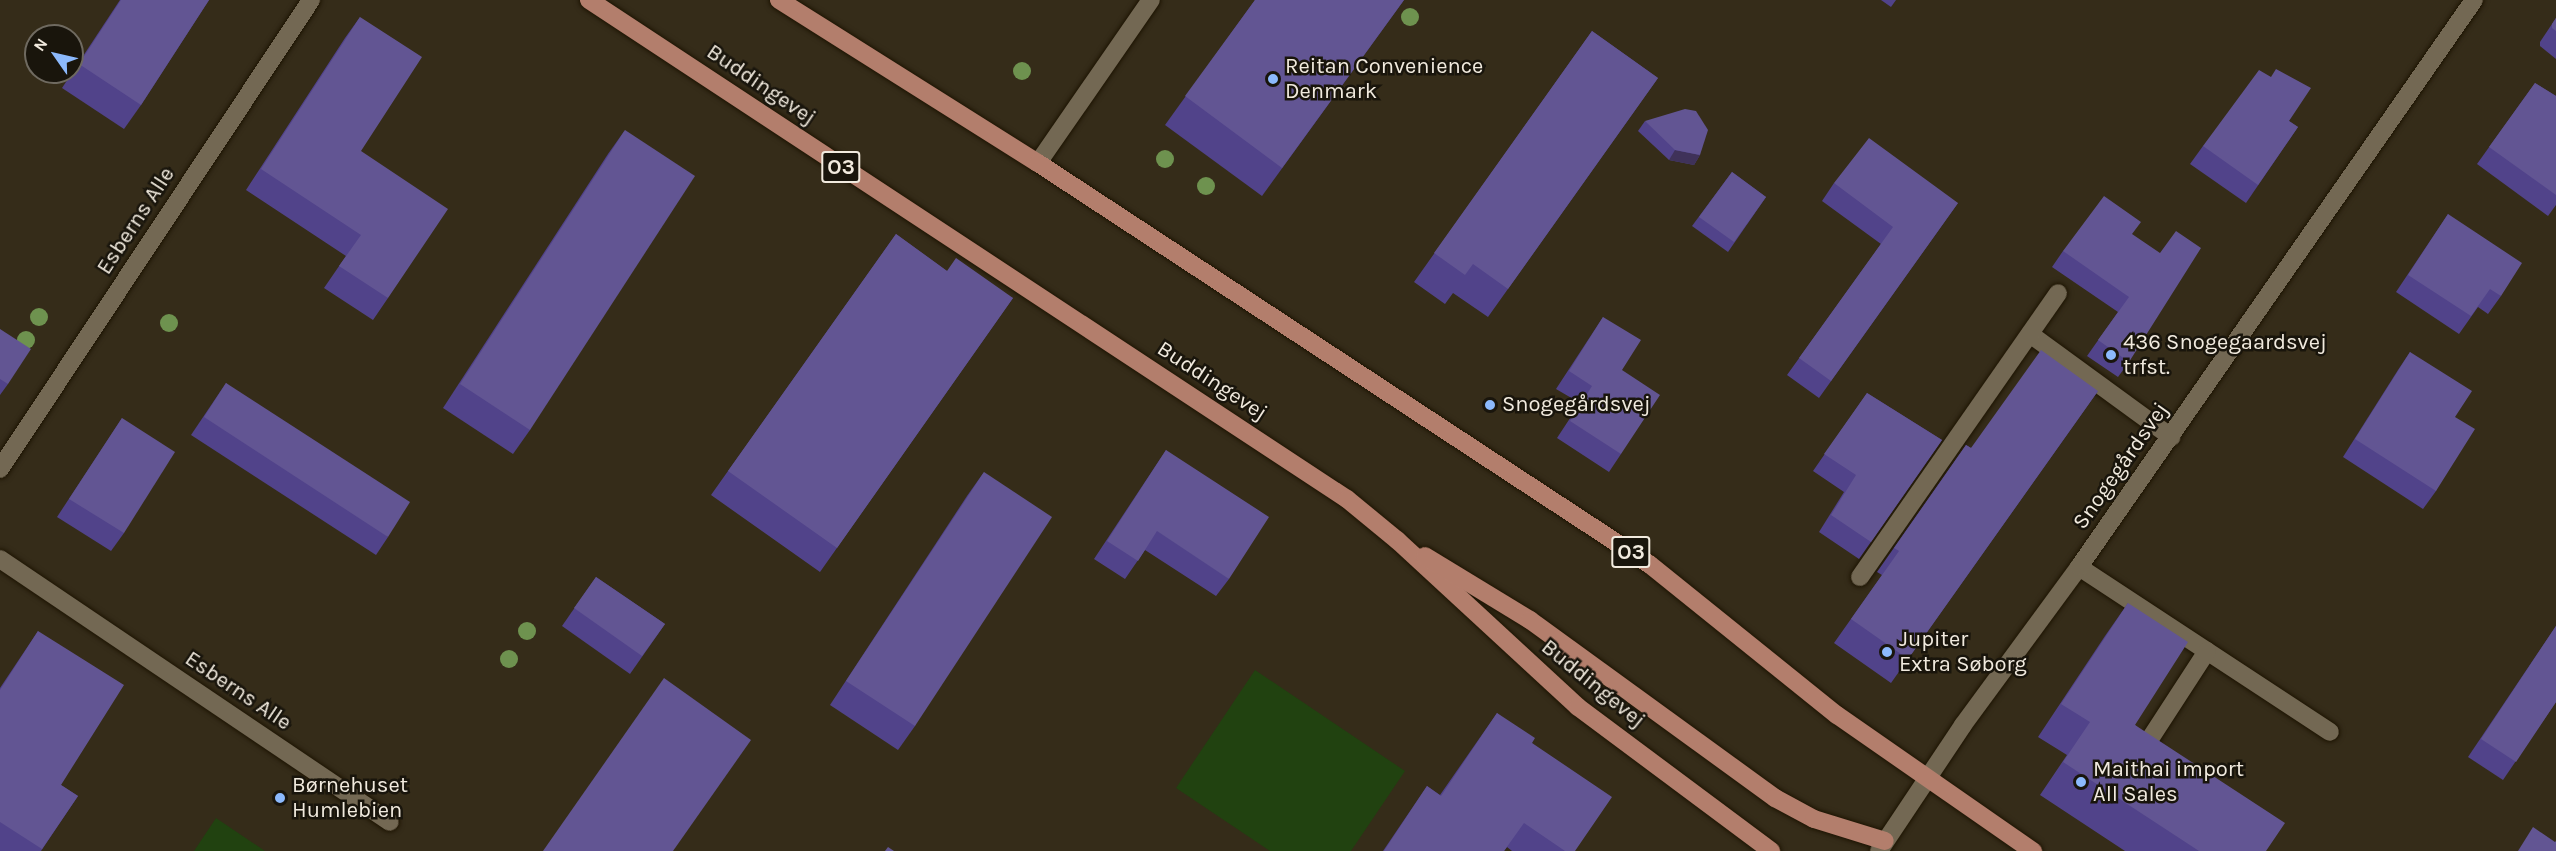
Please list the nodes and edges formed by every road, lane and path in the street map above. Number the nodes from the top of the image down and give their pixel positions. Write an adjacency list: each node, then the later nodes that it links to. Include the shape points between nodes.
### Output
1 (311, 0): 10 (street, Esberns Alle)
2 (589, 0): 11 (main road, Buddingevej / O3, via 1347,500)
3 (779, 0): 6 (main road, O3)
4 (1151, 0): 6 (street)
5 (2474, 0): 9 (street, Snogegårdsvej)
6 (1038, 164): 18 (main road, O3, via 1649,564 1836,715)
7 (2058, 293): 8 (street)
8 (2030, 334): 9 (street); 14 (street)
9 (2171, 437): 13 (street, Snogegårdsvej)
10 (0, 469)
11 (1397, 540): 20 (main road, via 1530,620 1775,798 1814,819); 21 (main road, Buddingevej / O3, via 1578,707)
12 (0, 559): 19 (street, Esberns Alle)
13 (2079, 567): 15 (street); 18 (street, Snogegårdsvej)
14 (1860, 577)
15 (2207, 651): 16 (street); 17 (street, via 2146,745)
16 (2330, 732)
17 (2175, 765)
18 (1927, 779): 20 (street, Snogegårdsvej); 22 (main road, O3)
19 (390, 822)
20 (1882, 846)
21 (1772, 851)
22 (2033, 851)

